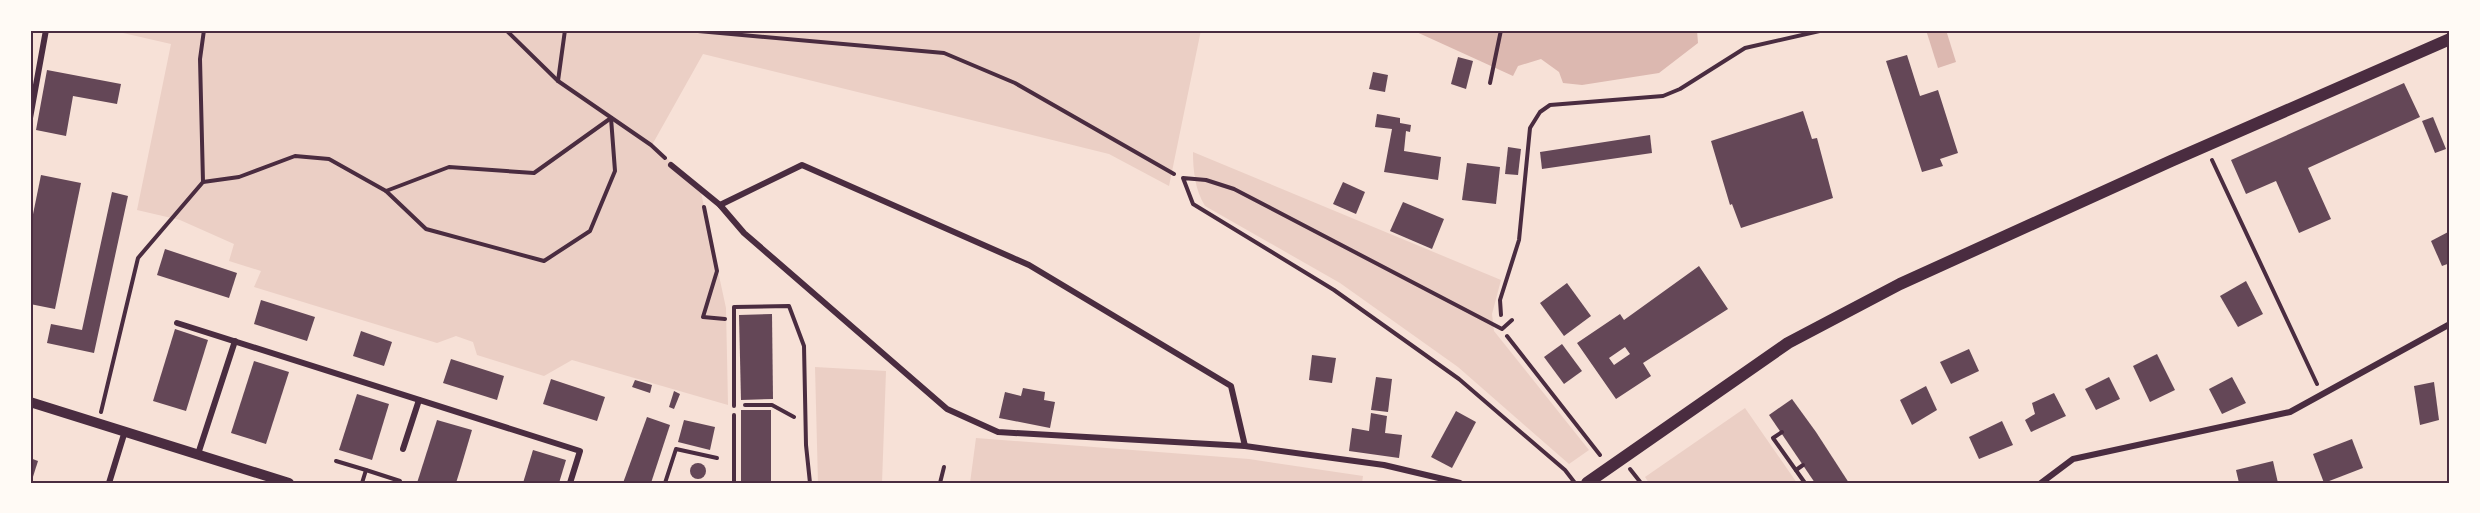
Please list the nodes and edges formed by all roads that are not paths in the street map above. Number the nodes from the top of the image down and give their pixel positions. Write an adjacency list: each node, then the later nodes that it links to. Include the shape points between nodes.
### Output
1 (46, 30): 3 (street)
2 (2450, 39): 31 (main road, via 1900,284 1788,344)
3 (30, 118)
4 (671, 165): 5 (street)
5 (720, 205): 14 (street, via 744,232 947,409 998,432); 14 (street, via 802,165 1029,266 1231,386)
6 (1512, 320): 30 (lane, via 1502,329 1234,189 1183,178 1193,204 1334,290 1459,379 1565,470)
7 (177, 323): 9 (street)
8 (2450, 324): 32 (street, via 2290,412 2073,459)
9 (235, 341): 10 (street); 16 (street)
10 (419, 400): 15 (street); 25 (street, via 580,451)
11 (30, 402): 13 (street)
12 (734, 405): 27 (lane, via 734,307 789,306 804,346)
13 (125, 431): 16 (street); 22 (street)
14 (1245, 446): 29 (street, via 1384,465)
15 (403, 449)
16 (198, 454): 23 (street)
17 (717, 458): 26 (lane, via 676,448)
18 (336, 461): 20 (lane)
19 (944, 467): 28 (lane)
20 (366, 470): 21 (lane); 24 (lane)
21 (400, 481)
22 (109, 483)
23 (290, 483)
24 (362, 483)
25 (570, 483)
26 (665, 483)
27 (810, 483)
28 (940, 483)
29 (1460, 483)
30 (1575, 483)
31 (1587, 483)
32 (2041, 483)

